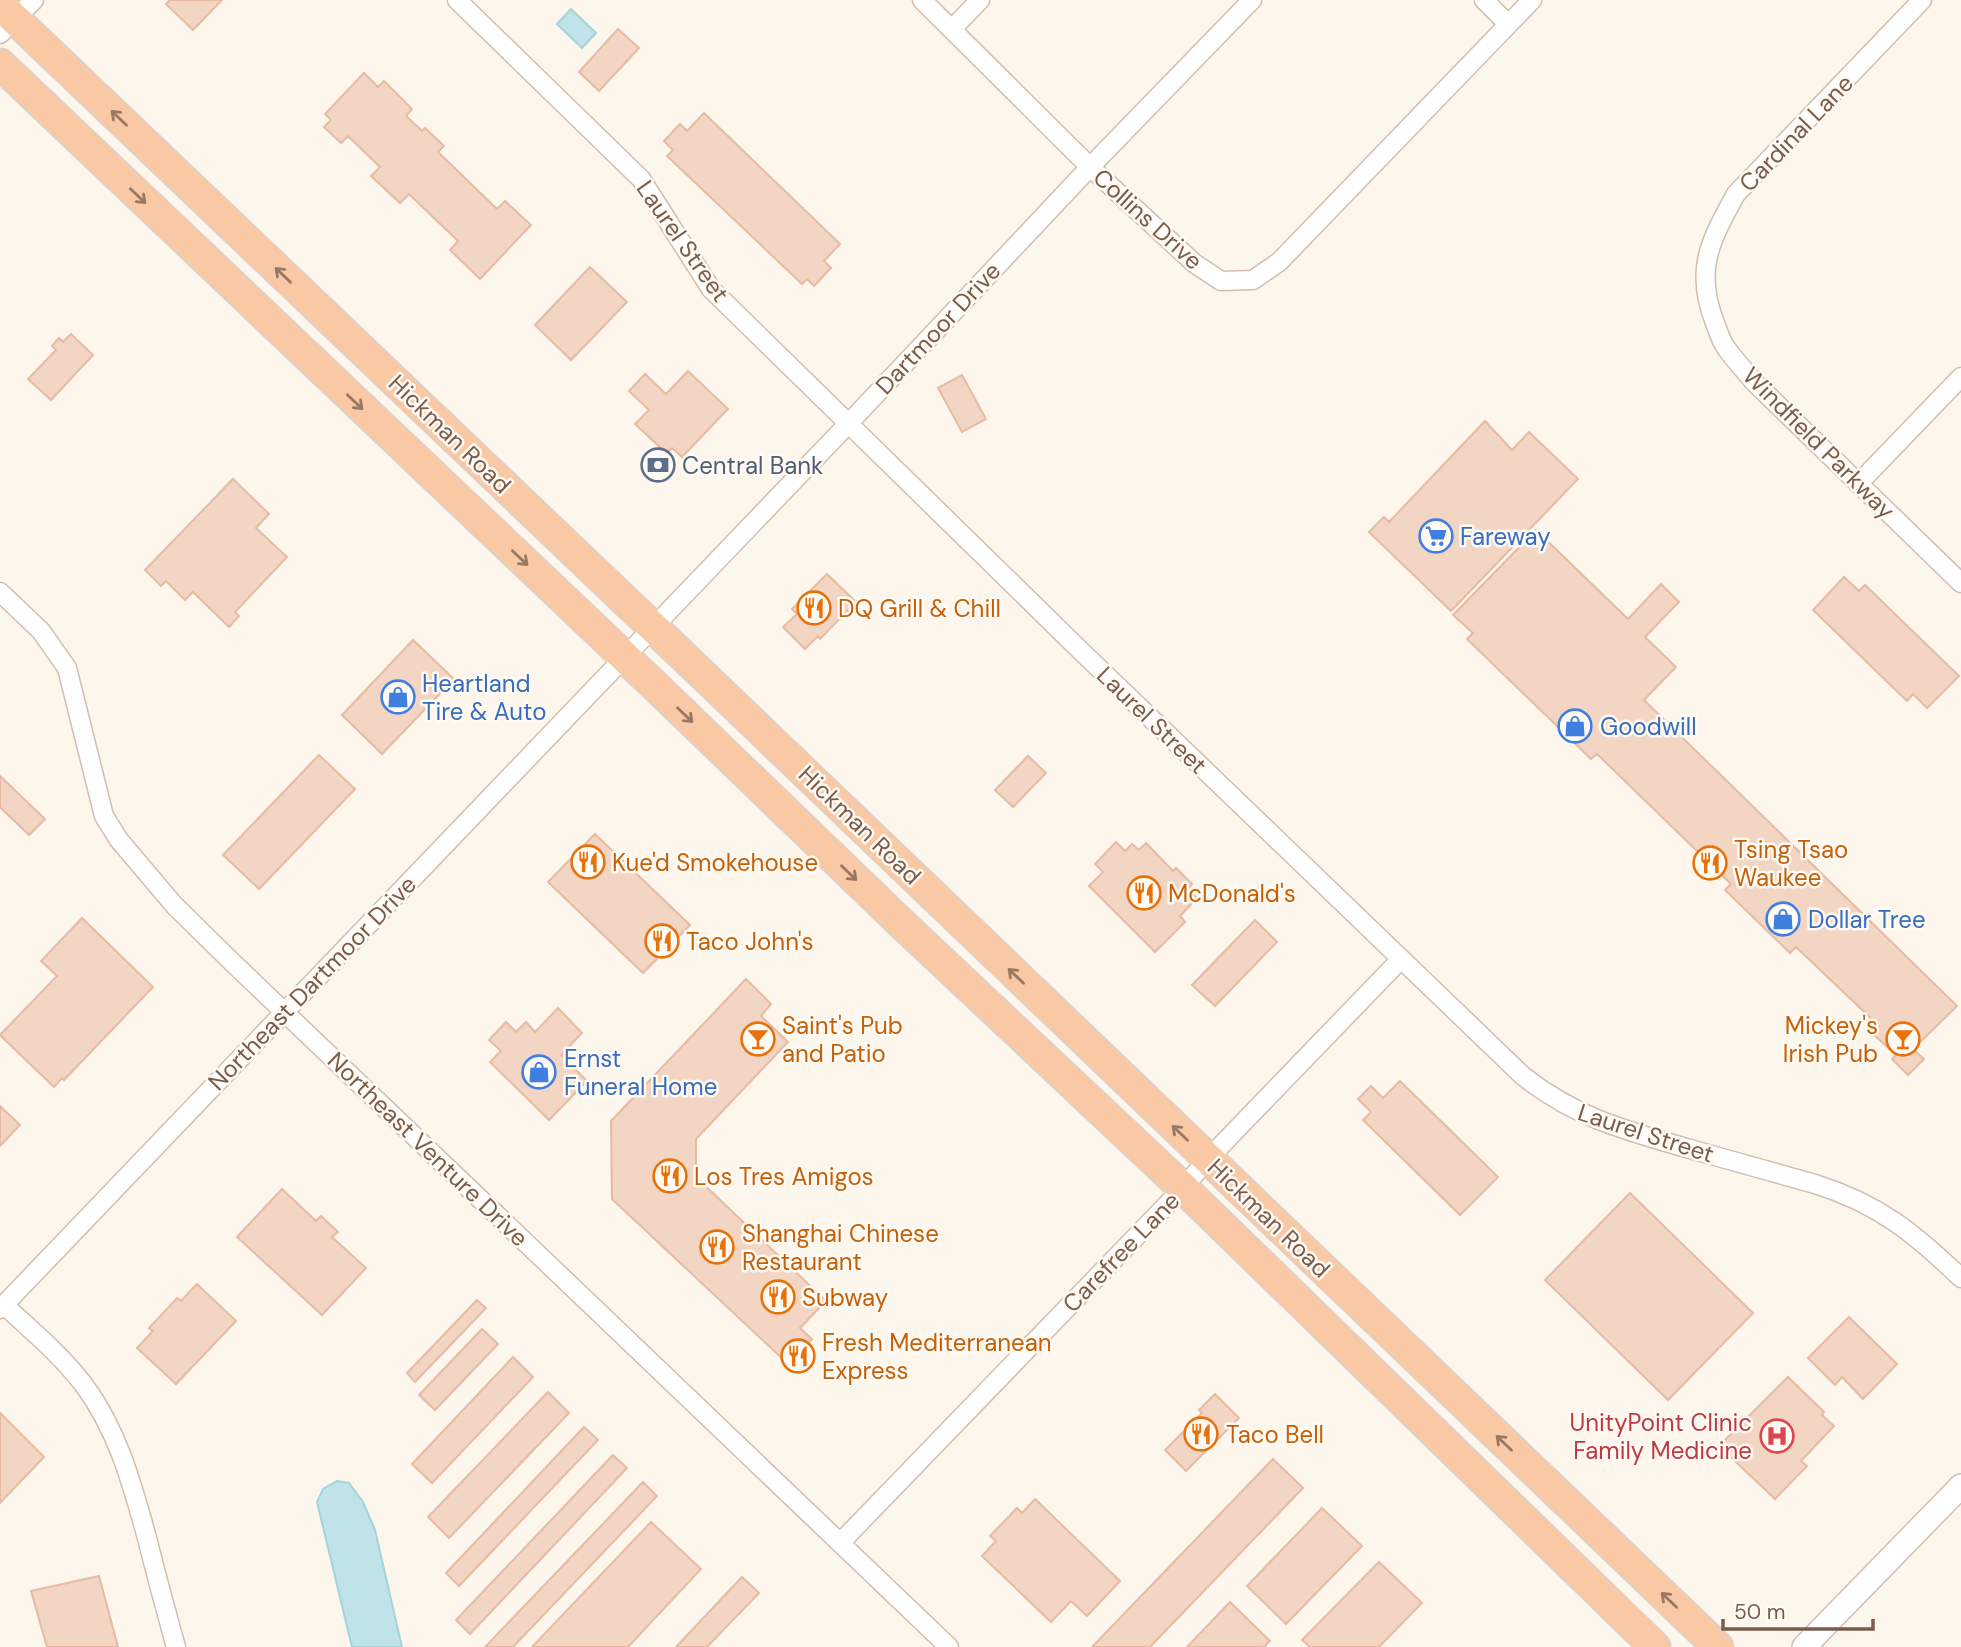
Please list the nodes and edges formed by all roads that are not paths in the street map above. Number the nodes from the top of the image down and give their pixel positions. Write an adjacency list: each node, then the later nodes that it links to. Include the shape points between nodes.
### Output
1 (457, 0): 15 (street, Laurel Street, via 641,179 711,289)
2 (922, 0): 10 (street, Collins Drive)
3 (980, 0): 10 (street)
4 (1252, 0): 12 (street, Dartmoor Drive)
5 (1484, 0): 9 (street)
6 (1532, 0): 9 (street, Collins Drive)
7 (1922, 0): 13 (street, Cardinal Lane, via 1736,194 1707,256)
8 (12, 15): 19 (highway, Hickman Road, one-way to 8)
9 (1508, 24): 12 (street, Collins Drive, via 1279,262 1253,280 1222,281 1194,264)
10 (952, 29): 12 (street, Collins Drive)
11 (0, 64): 20 (highway, Hickman Road, one-way to 20)
12 (1090, 167): 15 (street, Dartmoor Drive)
13 (1705, 285): 16 (street, Windfield Parkway, via 1724,346 1754,382)
14 (1961, 377): 16 (street)
15 (848, 424): 19 (street, Dartmoor Drive); 21 (street, Laurel Street)
16 (1858, 484): 17 (street, Windfield Parkway)
17 (1961, 583)
18 (0, 592): 22 (street, Northeast Venture Drive, via 41,631 67,668 104,816 119,840 174,905)
19 (653, 627): 20 (street, Dartmoor Drive); 23 (highway, Hickman Road, one-way to 19)
20 (624, 657): 22 (street, Northeast Dartmoor Drive); 24 (highway, Hickman Road, one-way to 24)
21 (1401, 959): 23 (street, Carefree Lane); 25 (street, Laurel Street, via 1523,1076 1564,1105 1628,1132 1866,1203 1905,1227)
22 (284, 1012): 26 (street, Northeast Dartmoor Drive); 28 (street, Northeast Venture Drive)
23 (1207, 1160): 24 (street, Carefree Lane); 32 (highway, Hickman Road, one-way to 23)
24 (1183, 1188): 28 (street, Carefree Lane); 31 (highway, Hickman Road)
25 (1961, 1278)
26 (2, 1307): 29 (street, via 60,1358 103,1414 131,1481)
27 (1961, 1486): 33 (street)
28 (840, 1543): 30 (street, Northeast Venture Drive)
29 (176, 1647)
30 (949, 1647)
31 (1655, 1647)
32 (1718, 1647)
33 (1804, 1647)

